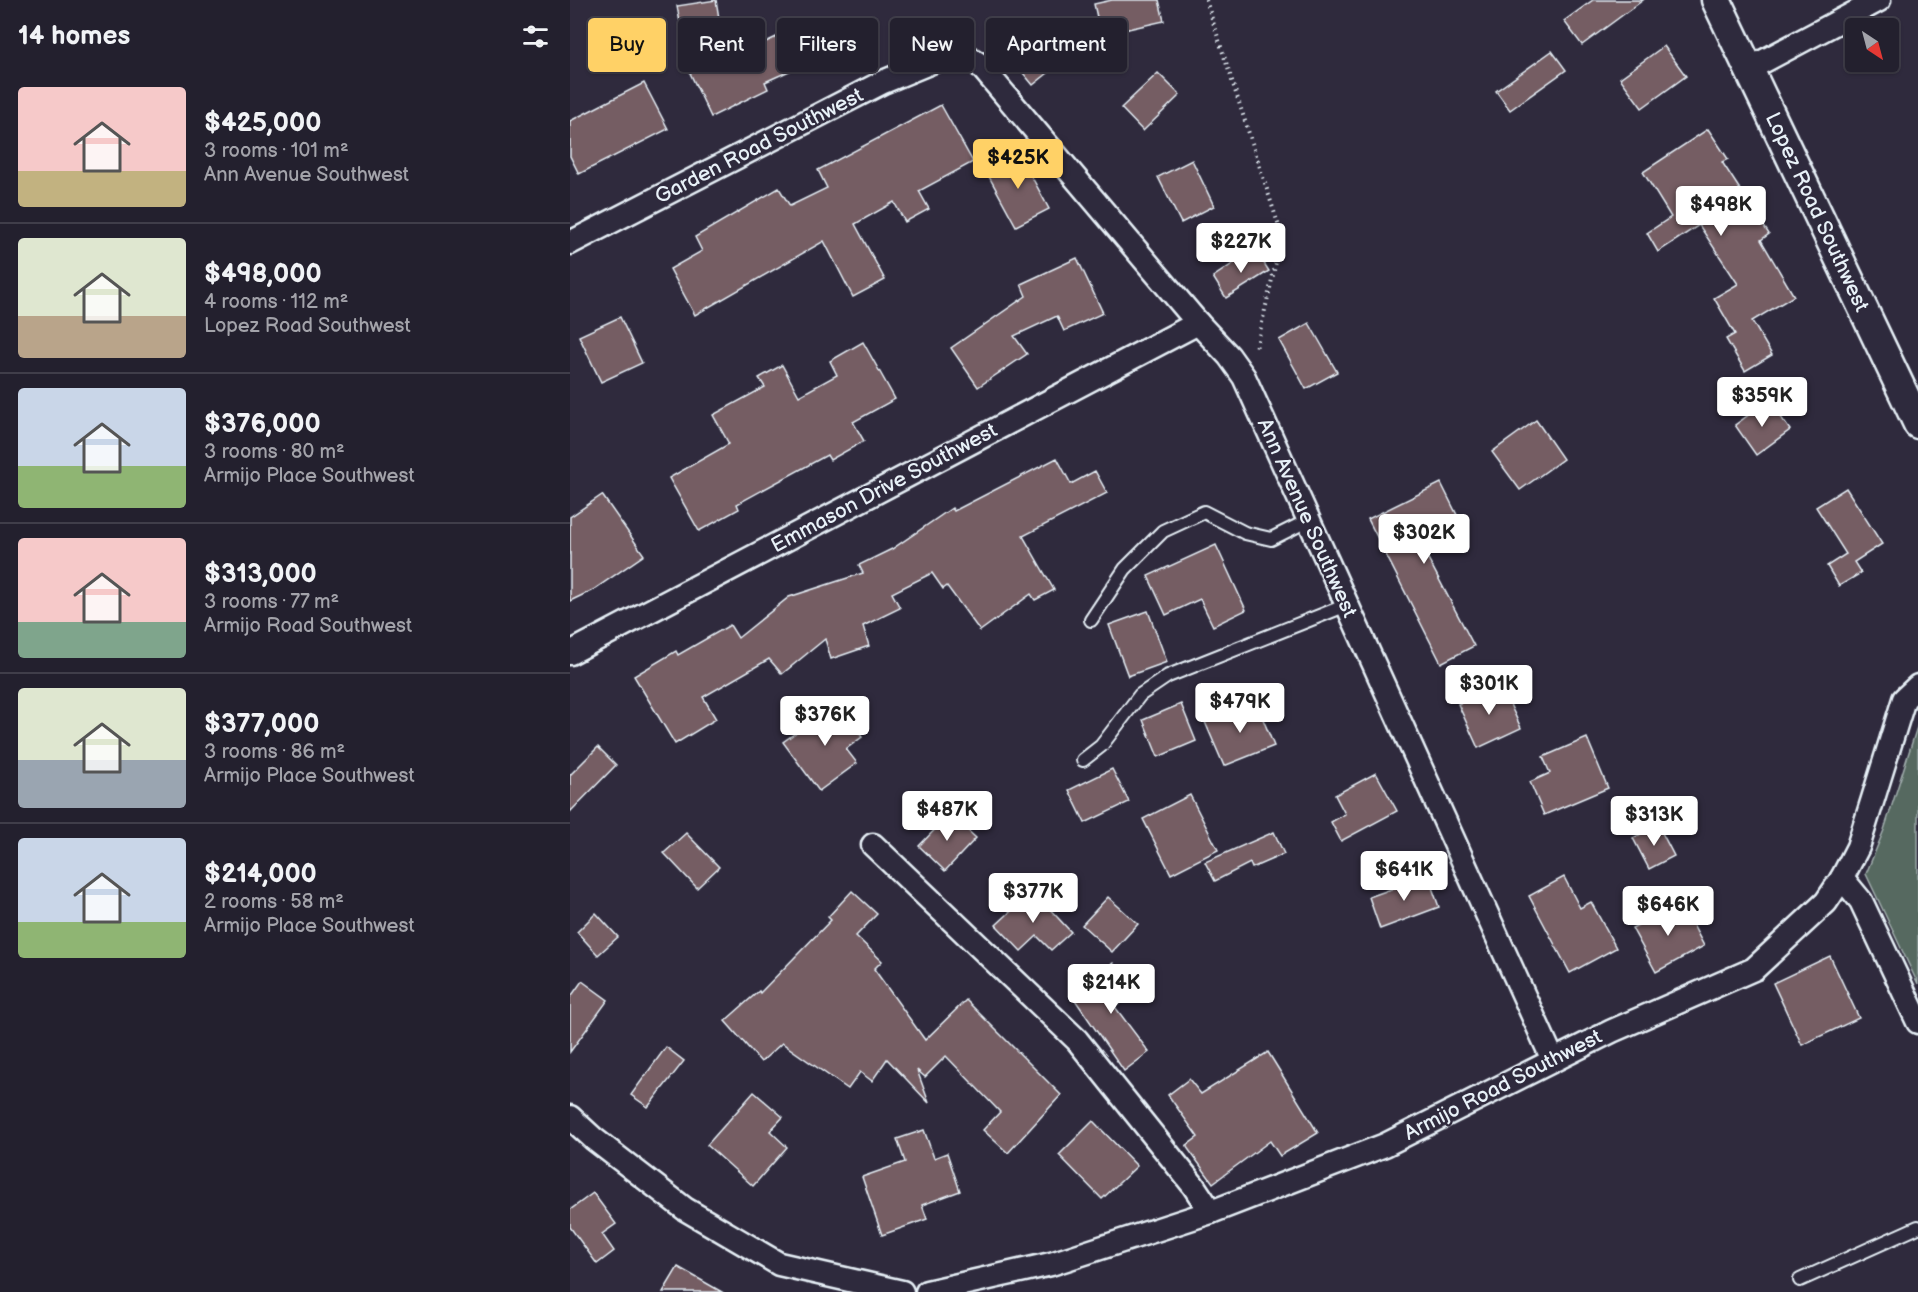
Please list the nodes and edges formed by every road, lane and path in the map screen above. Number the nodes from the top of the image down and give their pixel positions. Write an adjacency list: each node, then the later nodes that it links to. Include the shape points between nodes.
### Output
1 (1206, 0): 9 (path, via 1282,236)
2 (1716, 0): 5 (street, Lopez Road Southwest)
3 (1879, 0): 5 (street)
4 (974, 61): 8 (street, Ann Avenue Southwest)
5 (1749, 69): 10 (street, Lopez Road Southwest)
6 (907, 72): 7 (street, Garden Road Southwest)
7 (570, 243)
8 (1198, 323): 9 (street, Ann Avenue Southwest, via 1229,356); 14 (street, Emmason Drive Southwest)
9 (1247, 385): 11 (street, Ann Avenue Southwest)
10 (1918, 424)
11 (1309, 520): 12 (street, Ann Avenue Southwest); 13 (lane, via 1271,539 1245,533 1204,512 1163,531 1125,569)
12 (1347, 605): 16 (lane, via 1168,676 1140,695 1101,746); 20 (street, Ann Avenue Southwest)
13 (1091, 620)
14 (570, 653)
15 (1918, 686): 18 (street, Armijo Road Southwest, via 1904,699 1858,847)
16 (1083, 760)
17 (873, 845): 22 (street, via 1077,1040)
18 (1842, 878): 19 (street, via 1861,901); 20 (street, Armijo Road Southwest, via 1826,902 1754,969)
19 (1918, 1022)
20 (1553, 1060): 22 (street, Armijo Road Southwest, via 1384,1145)
21 (570, 1117): 25 (street, via 685,1209 779,1264)
22 (1211, 1212): 26 (street, Armijo Road Southwest, via 1051,1264)
23 (1918, 1227): 24 (lane)
24 (1800, 1280)
25 (902, 1292)
26 (927, 1292)

